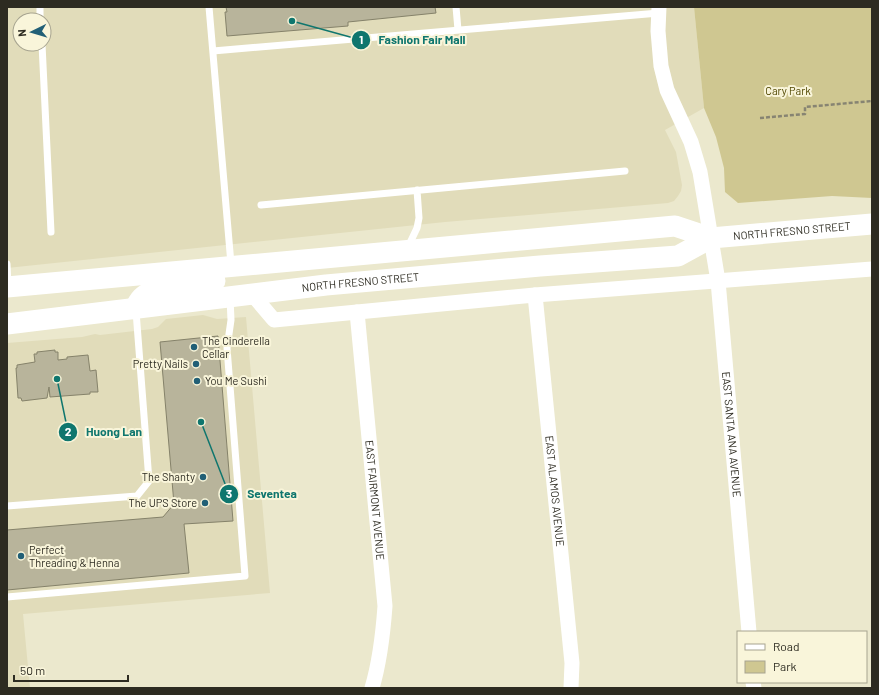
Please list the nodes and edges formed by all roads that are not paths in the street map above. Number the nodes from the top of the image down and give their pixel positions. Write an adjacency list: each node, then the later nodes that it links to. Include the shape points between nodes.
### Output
1 (209, 7): 5 (lane)
2 (456, 7): 4 (lane)
3 (659, 10): 4 (lane); 12 (street, EAST SANTA ANA AVENUE, via 661,66 667,90 691,142 698,164)
4 (458, 30): 5 (lane)
5 (213, 51): 15 (lane)
6 (42, 52): 11 (lane)
7 (625, 171): 8 (lane)
8 (417, 190): 9 (lane); 13 (lane, via 419,218)
9 (261, 205)
10 (872, 224): 12 (main road, NORTH FRESNO STREET)
11 (51, 232)
12 (711, 238): 13 (main road, NORTH FRESNO STREET, via 675,226); 17 (street, EAST SANTA ANA AVENUE); 19 (main road, NORTH FRESNO STREET, via 678,256 524,267)
13 (406, 250): 15 (main road, NORTH FRESNO STREET)
14 (7, 264): 18 (lane)
15 (231, 268): 18 (main road, NORTH FRESNO STREET); 22 (main road, via 213,283 152,291 138,300)
16 (872, 269): 17 (street)
17 (718, 281): 20 (street); 27 (street, EAST SANTA ANA AVENUE)
18 (8, 287)
19 (252, 294): 21 (main road, NORTH FRESNO STREET); 23 (street, via 274,320)
20 (535, 295): 23 (street); 29 (street, EAST ALAMOS AVENUE, via 572,663)
21 (230, 297): 22 (main road, NORTH FRESNO STREET); 26 (lane, via 231,320 227,348 245,576)
22 (135, 308): 24 (main road, NORTH FRESNO STREET); 25 (lane, via 149,482 137,496)
23 (356, 312): 28 (street, EAST FAIRMONT AVENUE, via 384,606 383,639)
24 (7, 324)
25 (7, 506)
26 (7, 597)
27 (749, 631)
28 (372, 688)
29 (571, 688)

